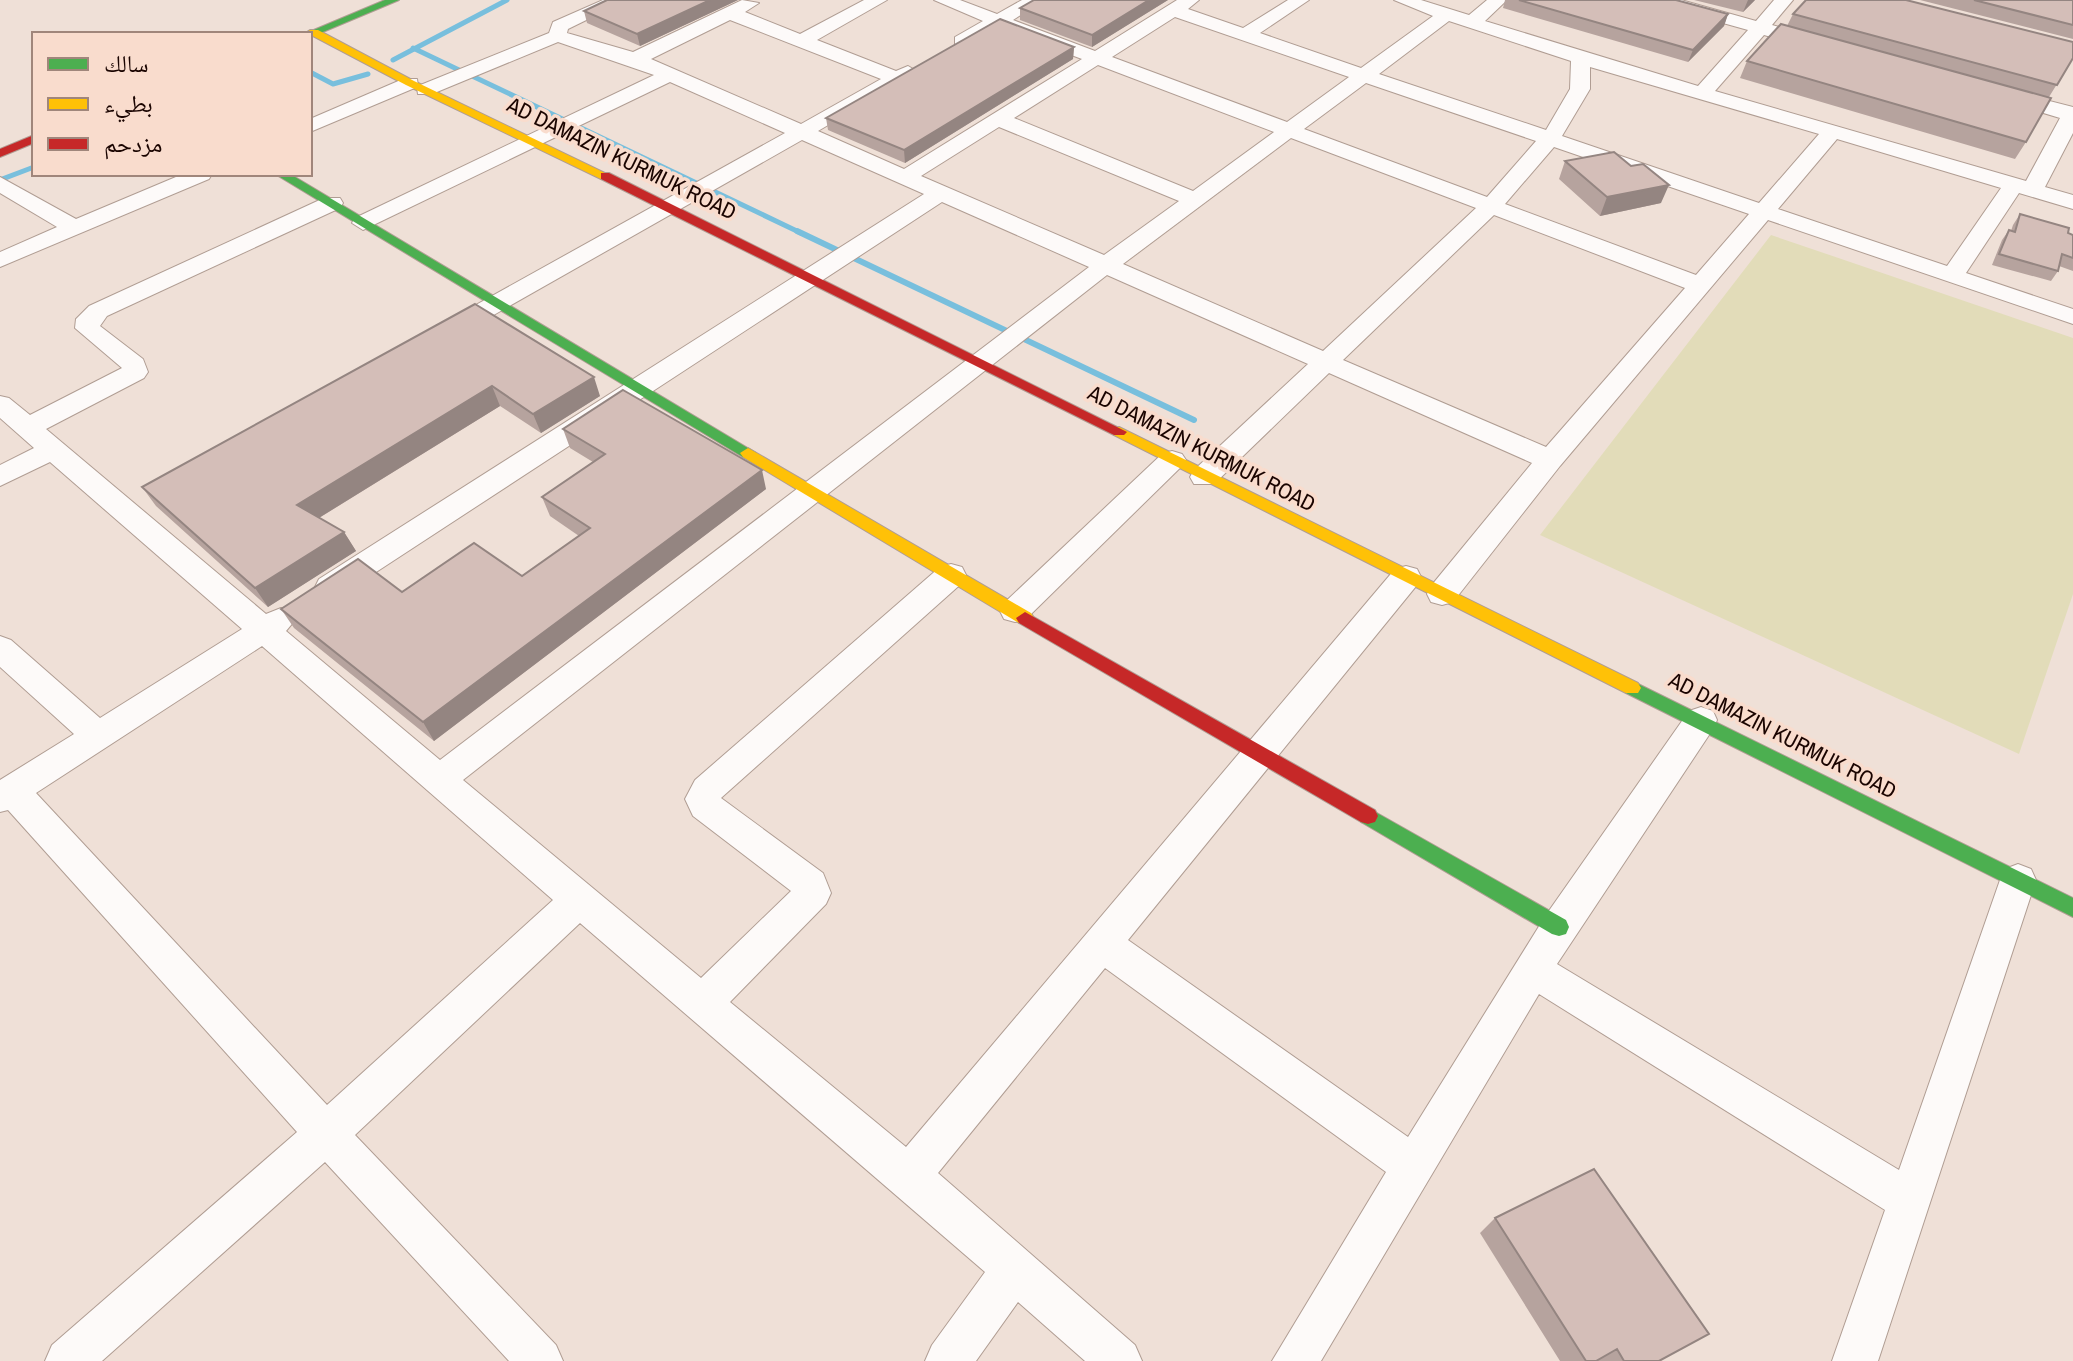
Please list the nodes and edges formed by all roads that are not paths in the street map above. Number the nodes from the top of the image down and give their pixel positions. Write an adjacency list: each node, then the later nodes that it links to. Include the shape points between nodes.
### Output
1 (369, 0): 16 (main road)
2 (394, 0): 16 (main road)
3 (618, 0): 23 (street, via 560,26)
4 (756, 0): 14 (street)
5 (878, 0): 24 (street)
6 (943, 0): 17 (street)
7 (1035, 0): 17 (street)
8 (1300, 0): 22 (street)
9 (1403, 0): 15 (street)
10 (1498, 0): 18 (street)
11 (1661, 0): 19 (street)
12 (1784, 0): 19 (street)
13 (1181, 5): 22 (street); 27 (street)
14 (730, 13): 24 (street); 29 (street)
15 (1447, 14): 18 (street); 32 (street)
16 (350, 18): 20 (main road)
17 (1000, 20): 25 (street); 27 (street)
18 (1472, 22): 28 (street)
19 (1761, 28): 26 (street); 36 (street)
20 (312, 33)
21 (312, 34): 34 (main road, AD DAMAZIN KURMUK ROAD)
22 (1245, 35): 32 (street)
23 (557, 36): 29 (street); 34 (street)
24 (801, 41): 33 (street)
25 (948, 49)
26 (1835, 49)
27 (1093, 58): 38 (street); 40 (street)
28 (1581, 58): 36 (street); 43 (street, via 1580,89)
29 (635, 59): 31 (street)
30 (923, 64): 33 (street)
31 (671, 74): 41 (street); 45 (street)
32 (1361, 74): 40 (street); 43 (street)
33 (897, 78): 41 (street)
34 (417, 87): 39 (street); 45 (main road, AD DAMAZIN KURMUK ROAD)
35 (1983, 90): 37 (street)
36 (1702, 94): 42 (street)
37 (2073, 114): 51 (street)
38 (997, 119): 49 (street); 53 (street)
39 (312, 125)
40 (1289, 129): 53 (street); 57 (street)
41 (803, 131): 49 (street); 56 (street)
42 (1832, 132): 51 (street); 58 (street)
43 (1552, 136): 57 (street); 58 (street)
44 (32, 140): 46 (main road)
45 (536, 141): 56 (main road, AD DAMAZIN KURMUK ROAD); 59 (street)
46 (0, 153)
47 (196, 176): 60 (street)
48 (285, 176): 55 (main road)
49 (905, 177): 52 (street)
50 (0, 184): 60 (street)
51 (2023, 187): 54 (street); 64 (street)
52 (940, 193): 62 (street); 63 (street)
53 (1194, 199): 62 (street)
54 (2073, 202)
55 (332, 203): 59 (main road); 73 (street, via 88,319 87,328 134,365 135,372)
56 (670, 208): 63 (main road, AD DAMAZIN KURMUK ROAD); 66 (street)
57 (1489, 208): 65 (street); 69 (street)
58 (1764, 212): 64 (street); 65 (street)
59 (363, 223): 66 (main road)
60 (75, 228): 61 (street)
61 (0, 260)
62 (1103, 267): 69 (street); 70 (street)
63 (808, 276): 70 (main road, AD DAMAZIN KURMUK ROAD); 71 (street)
64 (1952, 276): 67 (street)
65 (1700, 285): 75 (street)
66 (497, 303): 68 (street); 71 (main road)
67 (2073, 317)
68 (456, 325)
69 (1324, 362): 75 (street); 77 (street)
70 (982, 363): 74 (main road, AD DAMAZIN KURMUK ROAD); 78 (street)
71 (641, 387): 78 (main road); 83 (street)
72 (0, 404): 73 (street)
73 (40, 438): 76 (street); 83 (street, via 138,500)
74 (1172, 460): 77 (main road, AD DAMAZIN KURMUK ROAD); 82 (street)
75 (1550, 460): 81 (street)
76 (0, 477)
77 (1204, 477): 80 (main road, AD DAMAZIN KURMUK ROAD)
78 (812, 491): 79 (main road); 88 (street)
79 (951, 575): 82 (main road); 96 (street, via 707,790 705,806 810,884 813,893)
80 (1406, 577): 81 (main road, AD DAMAZIN KURMUK ROAD); 87 (street)
81 (1442, 594): 85 (main road, AD DAMAZIN KURMUK ROAD)
82 (1015, 611): 87 (main road)
83 (265, 629): 86 (street); 88 (street)
84 (0, 648): 86 (street)
85 (1701, 720): 90 (main road, AD DAMAZIN KURMUK ROAD); 93 (street)
86 (97, 735): 89 (street)
87 (1260, 753): 93 (main road); 94 (street)
88 (440, 779): 91 (street)
89 (6, 794): 97 (street)
90 (2018, 880): 92 (main road, AD DAMAZIN KURMUK ROAD); 100 (street)
91 (579, 900): 96 (street); 97 (street)
92 (2073, 908)
93 (1559, 927): 95 (street)
94 (1101, 943): 98 (street); 99 (street)
95 (1533, 970): 98 (street); 100 (street)
96 (703, 1003): 99 (street)
97 (326, 1134): 102 (street); 103 (street)
98 (1414, 1166): 106 (street)
99 (909, 1176): 101 (street)
100 (1907, 1199): 107 (street)
101 (1013, 1271): 104 (street); 105 (street)
102 (68, 1361)
103 (540, 1361)
104 (948, 1361)
105 (1119, 1361)
106 (1295, 1361)
107 (1855, 1361)

